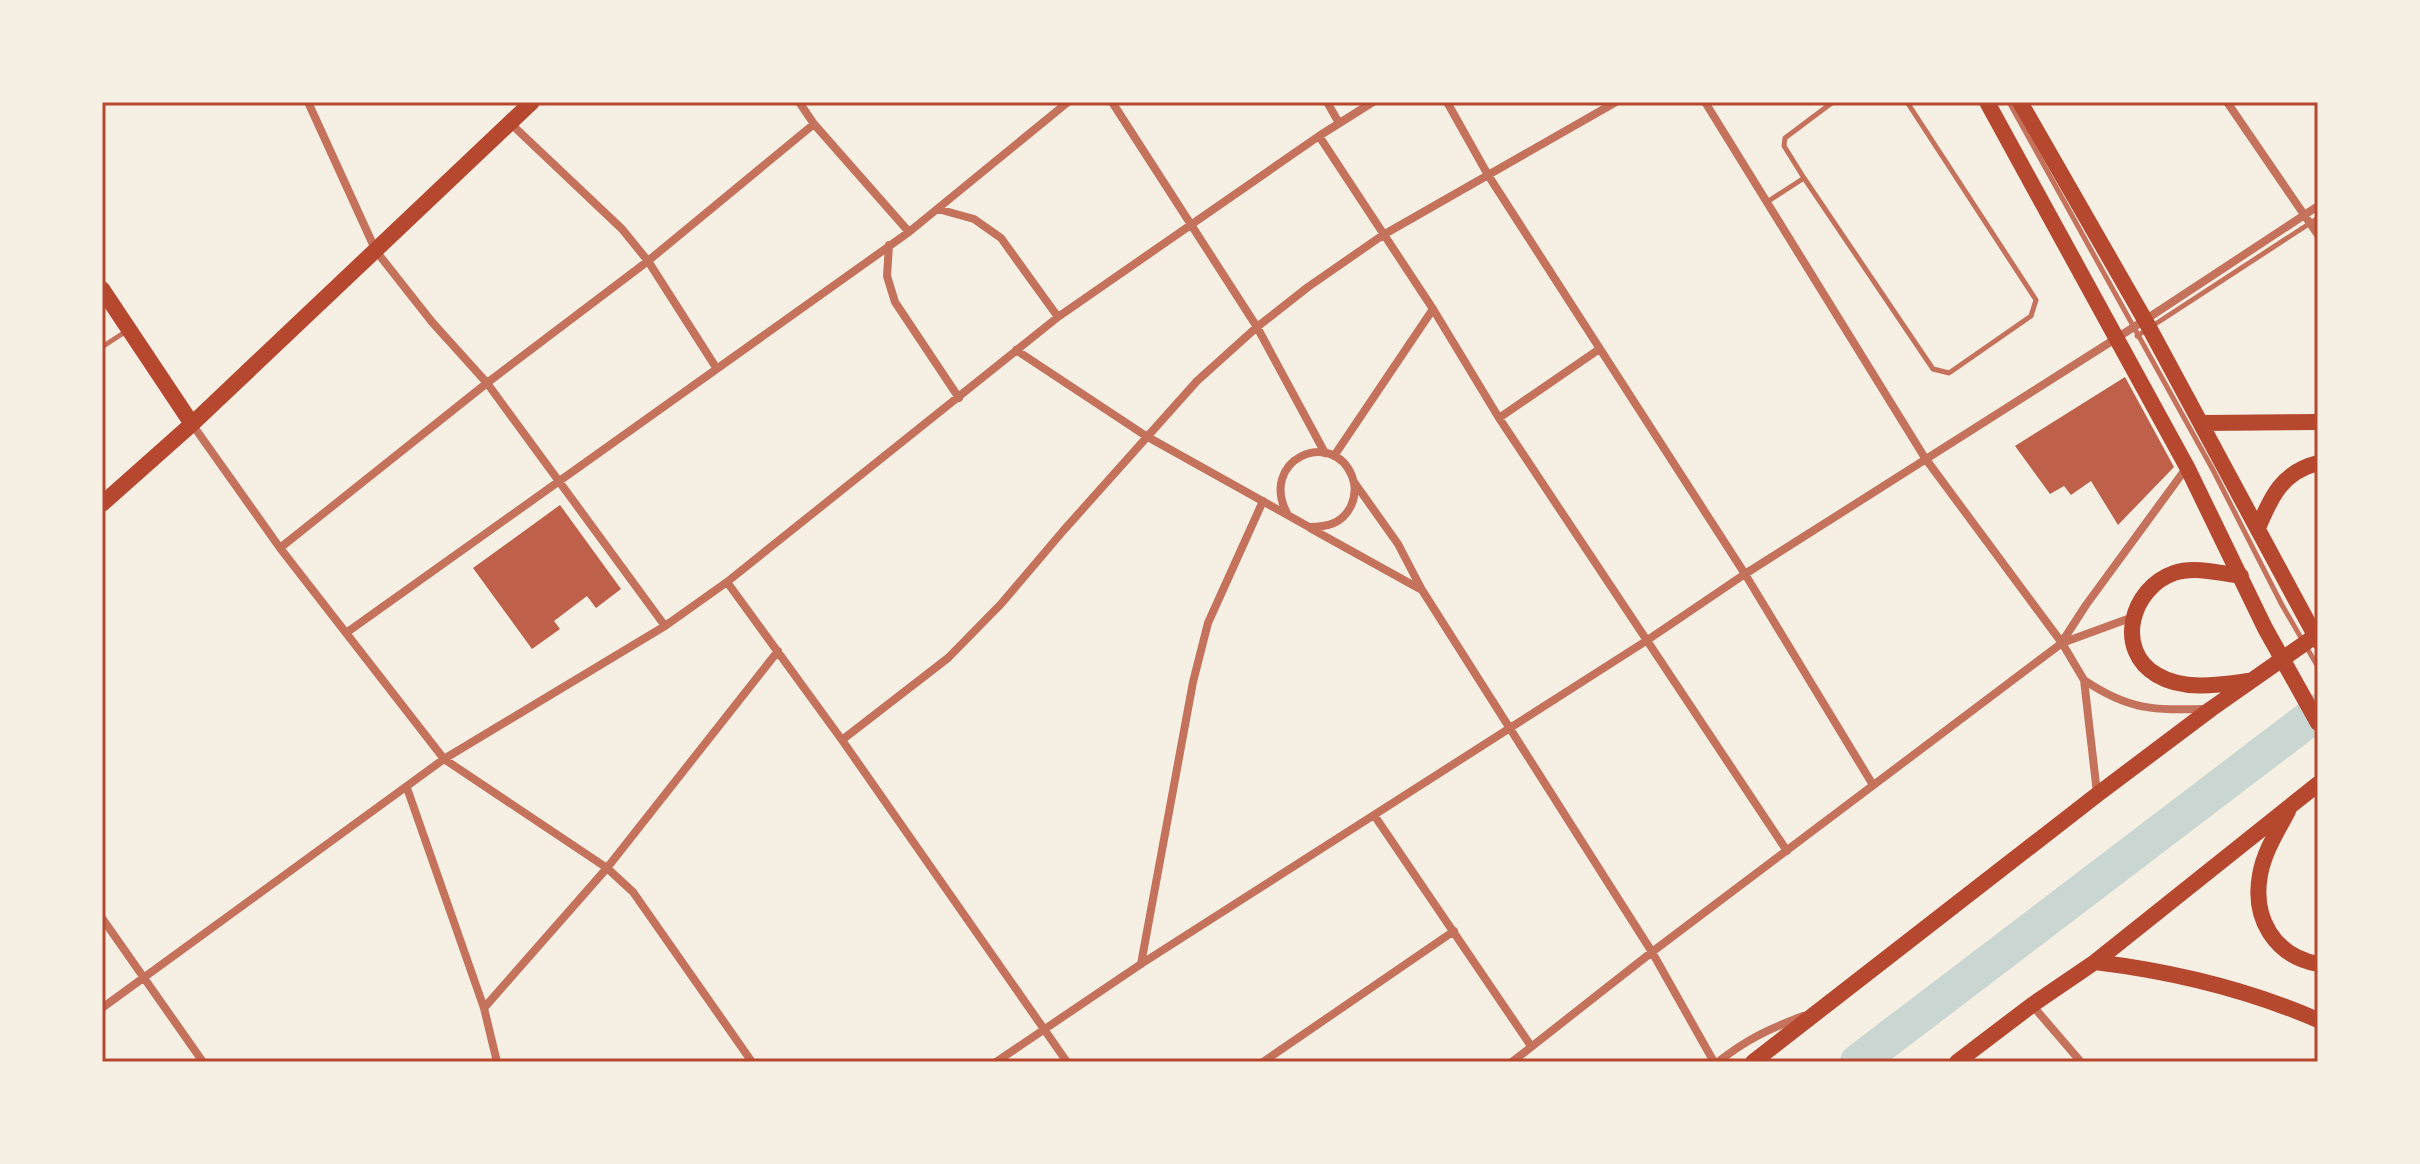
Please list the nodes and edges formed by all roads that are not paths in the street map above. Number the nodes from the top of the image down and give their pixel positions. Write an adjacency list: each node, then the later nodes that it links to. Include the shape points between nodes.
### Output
1 (308, 102): 33 (street)
2 (532, 102): 17 (main road)
3 (799, 102): 19 (street)
4 (1068, 102): 25 (street)
5 (1112, 102): 28 (street)
6 (1327, 102): 18 (street)
7 (1373, 102): 18 (street)
8 (1447, 102): 21 (street)
9 (1616, 102): 21 (street)
10 (1705, 102): 23 (street)
11 (1833, 102): 22 (lane, via 1785,138 1784,146)
12 (1907, 102): 22 (lane, via 2036,300 2031,316 1949,373 1933,369)
13 (1987, 102): 41 (main road)
14 (2009, 102): 39 (lane)
15 (2020, 102): 39 (main road)
16 (2227, 102): 26 (street)
17 (509, 123): 33 (main road); 34 (street, via 622,229)
18 (1339, 123): 20 (street)
19 (814, 124): 29 (street); 34 (street)
20 (1319, 136): 28 (street); 30 (street)
21 (1488, 175): 30 (street); 44 (street)
22 (1804, 178): 23 (lane)
23 (1766, 202): 54 (street)
24 (2318, 206): 26 (street)
25 (938, 209): 29 (street); 37 (street, via 974,219 1001,238)
26 (2304, 215): 27 (street); 39 (street)
27 (2314, 221): 31 (street); 39 (lane)
28 (1192, 223): 37 (street); 38 (street)
29 (909, 232): 32 (street)
30 (1383, 235): 36 (street); 38 (street)
31 (2318, 235)
32 (889, 245): 45 (street); 47 (street, via 887,276 895,302)
33 (376, 251): 46 (street); 51 (main road)
34 (648, 261): 45 (street); 46 (street)
35 (102, 289): 40 (main road)
36 (1433, 309): 48 (street); 53 (street)
37 (1058, 317): 43 (street)
38 (1257, 327): 52 (street); 53 (street)
39 (2141, 328): 41 (street); 50 (main road); 69 (lane)
40 (130, 330): 42 (lane); 51 (main road)
41 (2117, 336): 54 (street); 56 (main road)
42 (102, 347)
43 (1016, 350): 47 (street); 52 (street)
44 (1598, 350): 48 (street); 65 (street)
45 (717, 369): 57 (street)
46 (487, 383): 57 (street); 64 (street)
47 (959, 398): 67 (street)
48 (1499, 418): 74 (street)
49 (2318, 422): 50 (main road)
50 (2201, 423): 63 (main road)
51 (192, 424): 60 (main road); 64 (street)
52 (1146, 436): 59 (street); 84 (street, via 948,658)
53 (1329, 454): 58 (street, via 1350,471); 61 (street, via 1311,452 1288,465 1279,489)
54 (1925, 458): 65 (street); 76 (street)
55 (2318, 463): 63 (main road, via 2283,481)
56 (2187, 467): 66 (main road); 76 (street)
57 (559, 480): 71 (street); 72 (street)
58 (1354, 482): 62 (street, via 1349,511 1338,522); 68 (street, via 1398,544)
59 (1263, 501): 61 (street); 98 (street, via 1208,623)
60 (102, 504)
61 (1288, 515): 62 (street)
62 (1309, 527): 68 (street)
63 (2258, 528): 69 (main road)
64 (280, 548): 72 (street)
65 (1745, 574): 74 (street); 87 (street)
66 (2241, 576): 70 (main road, via 2175,572 2144,593); 82 (main road)
67 (727, 582): 71 (street); 77 (street)
68 (1422, 590): 83 (street)
69 (2290, 606): 75 (main road); 78 (lane)
70 (2133, 617): 76 (street); 80 (main road, via 2137,655 2160,677 2186,684)
71 (665, 626): 85 (street)
72 (346, 633): 85 (street)
73 (2318, 634): 80 (main road)
74 (1646, 641): 83 (street); 92 (street)
75 (2318, 641)
76 (2062, 643): 79 (street); 87 (street)
77 (778, 651): 84 (street); 93 (street)
78 (2318, 667)
79 (2084, 680): 81 (street, via 2125,704); 89 (street)
80 (2254, 681): 81 (main road)
81 (2211, 709): 89 (main road)
82 (2318, 723)
83 (1509, 729): 91 (street); 96 (street)
84 (842, 740): 106 (street)
85 (444, 759): 88 (street); 93 (street)
86 (2318, 784): 90 (main road)
87 (1873, 785): 92 (street)
88 (407, 788): 100 (street); 103 (street)
89 (2098, 794): 104 (main road)
90 (2291, 805): 97 (main road); 99 (main road, via 2260,875 2261,917 2285,952)
91 (1374, 815): 95 (street); 98 (street)
92 (1787, 851): 96 (street)
93 (607, 868): 103 (street); 110 (street, via 633,892)
94 (102, 918): 100 (street)
95 (1454, 931): 107 (street); 113 (street)
96 (1652, 952): 107 (street); 115 (street)
97 (2095, 962): 101 (main road); 105 (main road, via 2205,984)
98 (1141, 964): 106 (street)
99 (2318, 964)
100 (145, 977): 102 (street); 108 (street)
101 (2032, 1005): 117 (main road); 118 (street)
102 (102, 1008)
103 (484, 1008): 109 (street)
104 (1819, 1010): 115 (street, via 1767,1028); 116 (main road)
105 (2318, 1020)
106 (1045, 1029): 111 (street); 112 (street)
107 (1531, 1046): 114 (street)
108 (203, 1062)
109 (497, 1062)
110 (752, 1062)
111 (996, 1062)
112 (1067, 1062)
113 (1263, 1062)
114 (1512, 1062)
115 (1716, 1062)
116 (1753, 1062)
117 (1957, 1062)
118 (2081, 1062)

